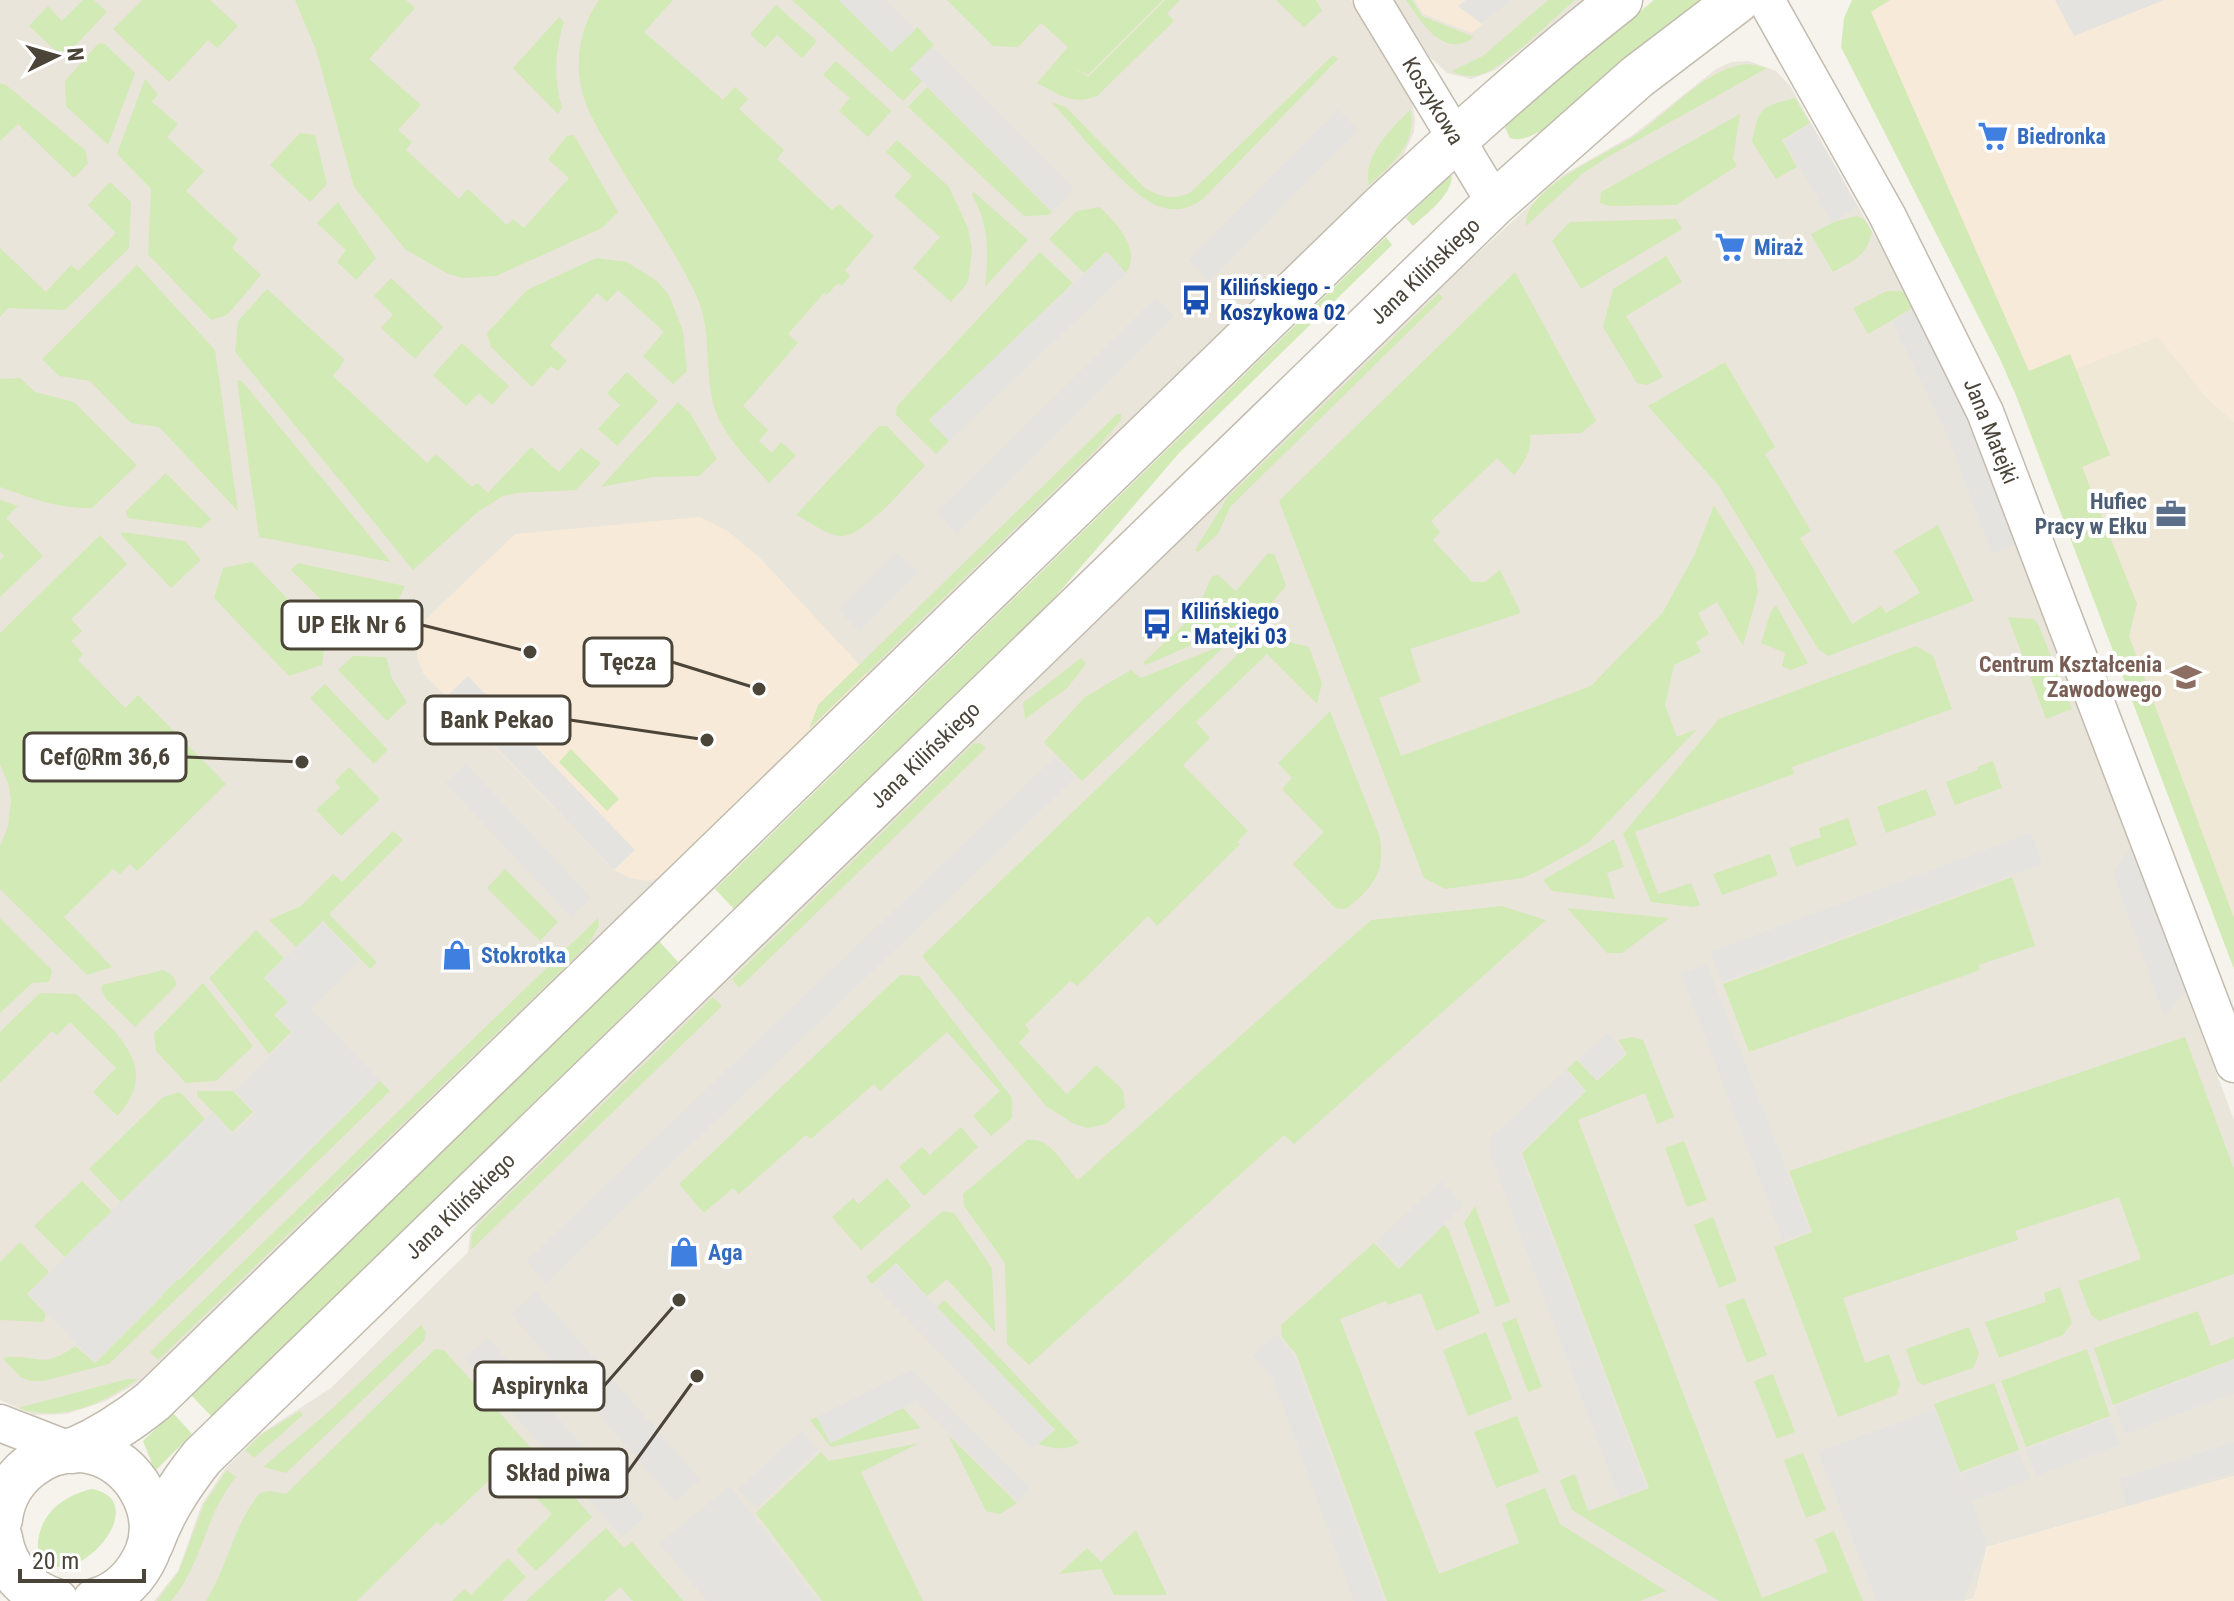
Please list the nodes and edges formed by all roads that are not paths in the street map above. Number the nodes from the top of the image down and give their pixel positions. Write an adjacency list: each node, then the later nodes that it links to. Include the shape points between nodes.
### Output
1 (1372, 0): 5 (street, Koszykowa)
2 (1620, 0): 5 (street)
3 (1738, 0): 6 (street, Jana Kilińskiego, via 1637,77)
4 (1766, 0): 7 (street, Jana Matejki, via 1887,215 1985,412)
5 (1456, 138): 6 (street, Koszykowa); 9 (street, via 153,1401 128,1422)
6 (1495, 203): 11 (street, Jana Kilińskiego, via 202,1457 161,1516)
7 (2234, 1064)
8 (0, 1423): 9 (street)
9 (72, 1451): 10 (street, via 36,1462 21,1474 8,1490); 11 (street, via 111,1459 140,1486 149,1504)
10 (0, 1517): 13 (street, via 7,1561 26,1586)
11 (151, 1544): 12 (street, Jana Kilińskiego, via 127,1585)
12 (100, 1600)
13 (56, 1601)

